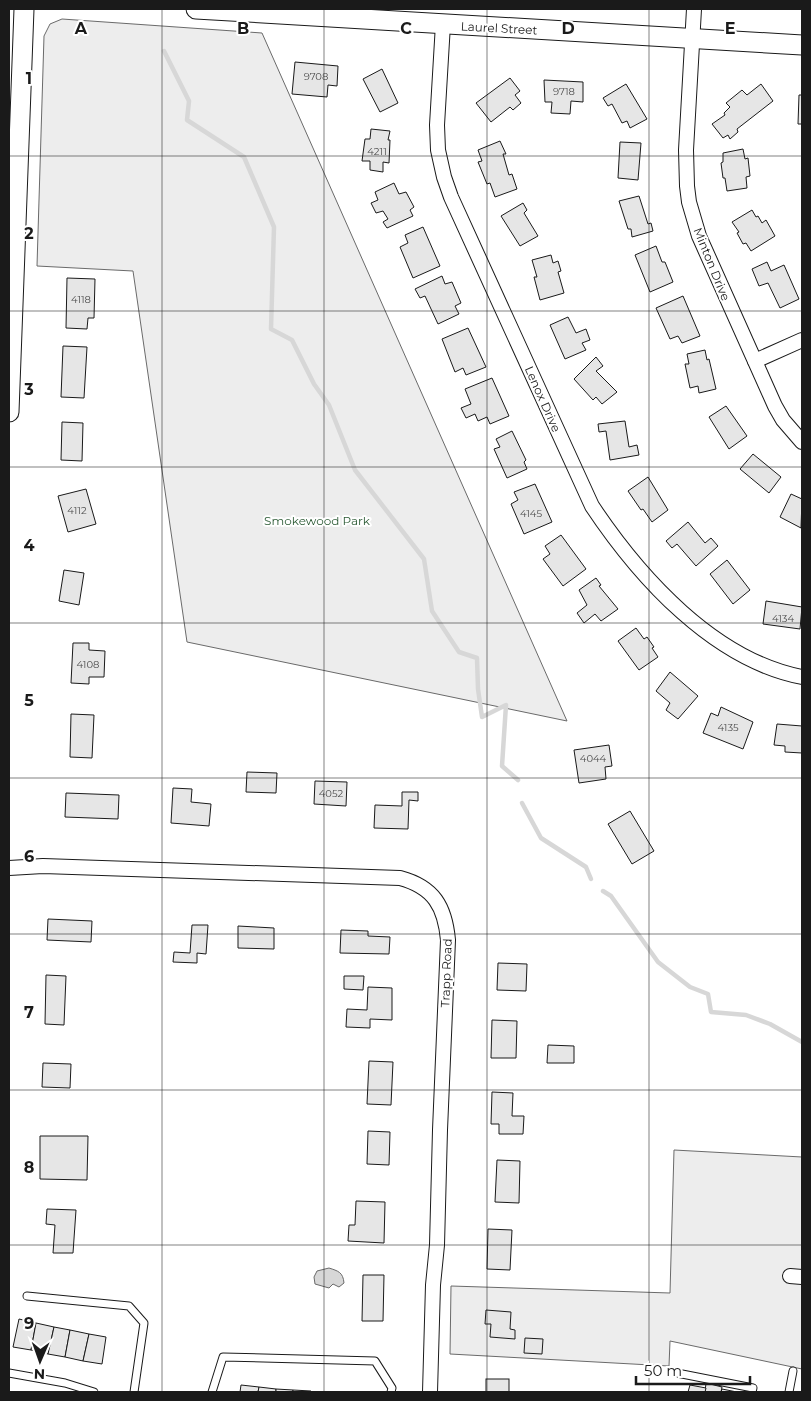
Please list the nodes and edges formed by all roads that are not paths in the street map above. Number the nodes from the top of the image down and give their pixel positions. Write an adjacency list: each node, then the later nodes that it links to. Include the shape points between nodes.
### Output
1 (24, 9): 9 (street)
2 (196, 9): 4 (street, Laurel Street)
3 (694, 9): 5 (street, Minton Drive)
4 (444, 24): 5 (street, Laurel Street); 11 (street, Lenox Drive, via 437,125 444,177 592,506 635,565 692,620 748,658)
5 (692, 39): 6 (street, Laurel Street); 8 (street, Minton Drive, via 686,150 689,202 699,236)
6 (802, 45)
7 (802, 340): 8 (street)
8 (754, 361): 10 (street, Minton Drive, via 783,420)
9 (9, 412)
10 (802, 442)
11 (802, 677)
12 (9, 868): 21 (street, Trapp Road, via 42,866 400,878 412,881 434,897 442,908 448,940)
13 (27, 1296): 18 (lane, via 129,1306 144,1323)
14 (794, 1370): 23 (lane)
15 (9, 1372): 17 (lane)
16 (677, 1373): 22 (lane, via 753,1388)
17 (94, 1392)
18 (134, 1392)
19 (212, 1392): 20 (lane, via 223,1357 375,1362 392,1388)
20 (391, 1392)
21 (430, 1392)
22 (752, 1392)
23 (789, 1392)

